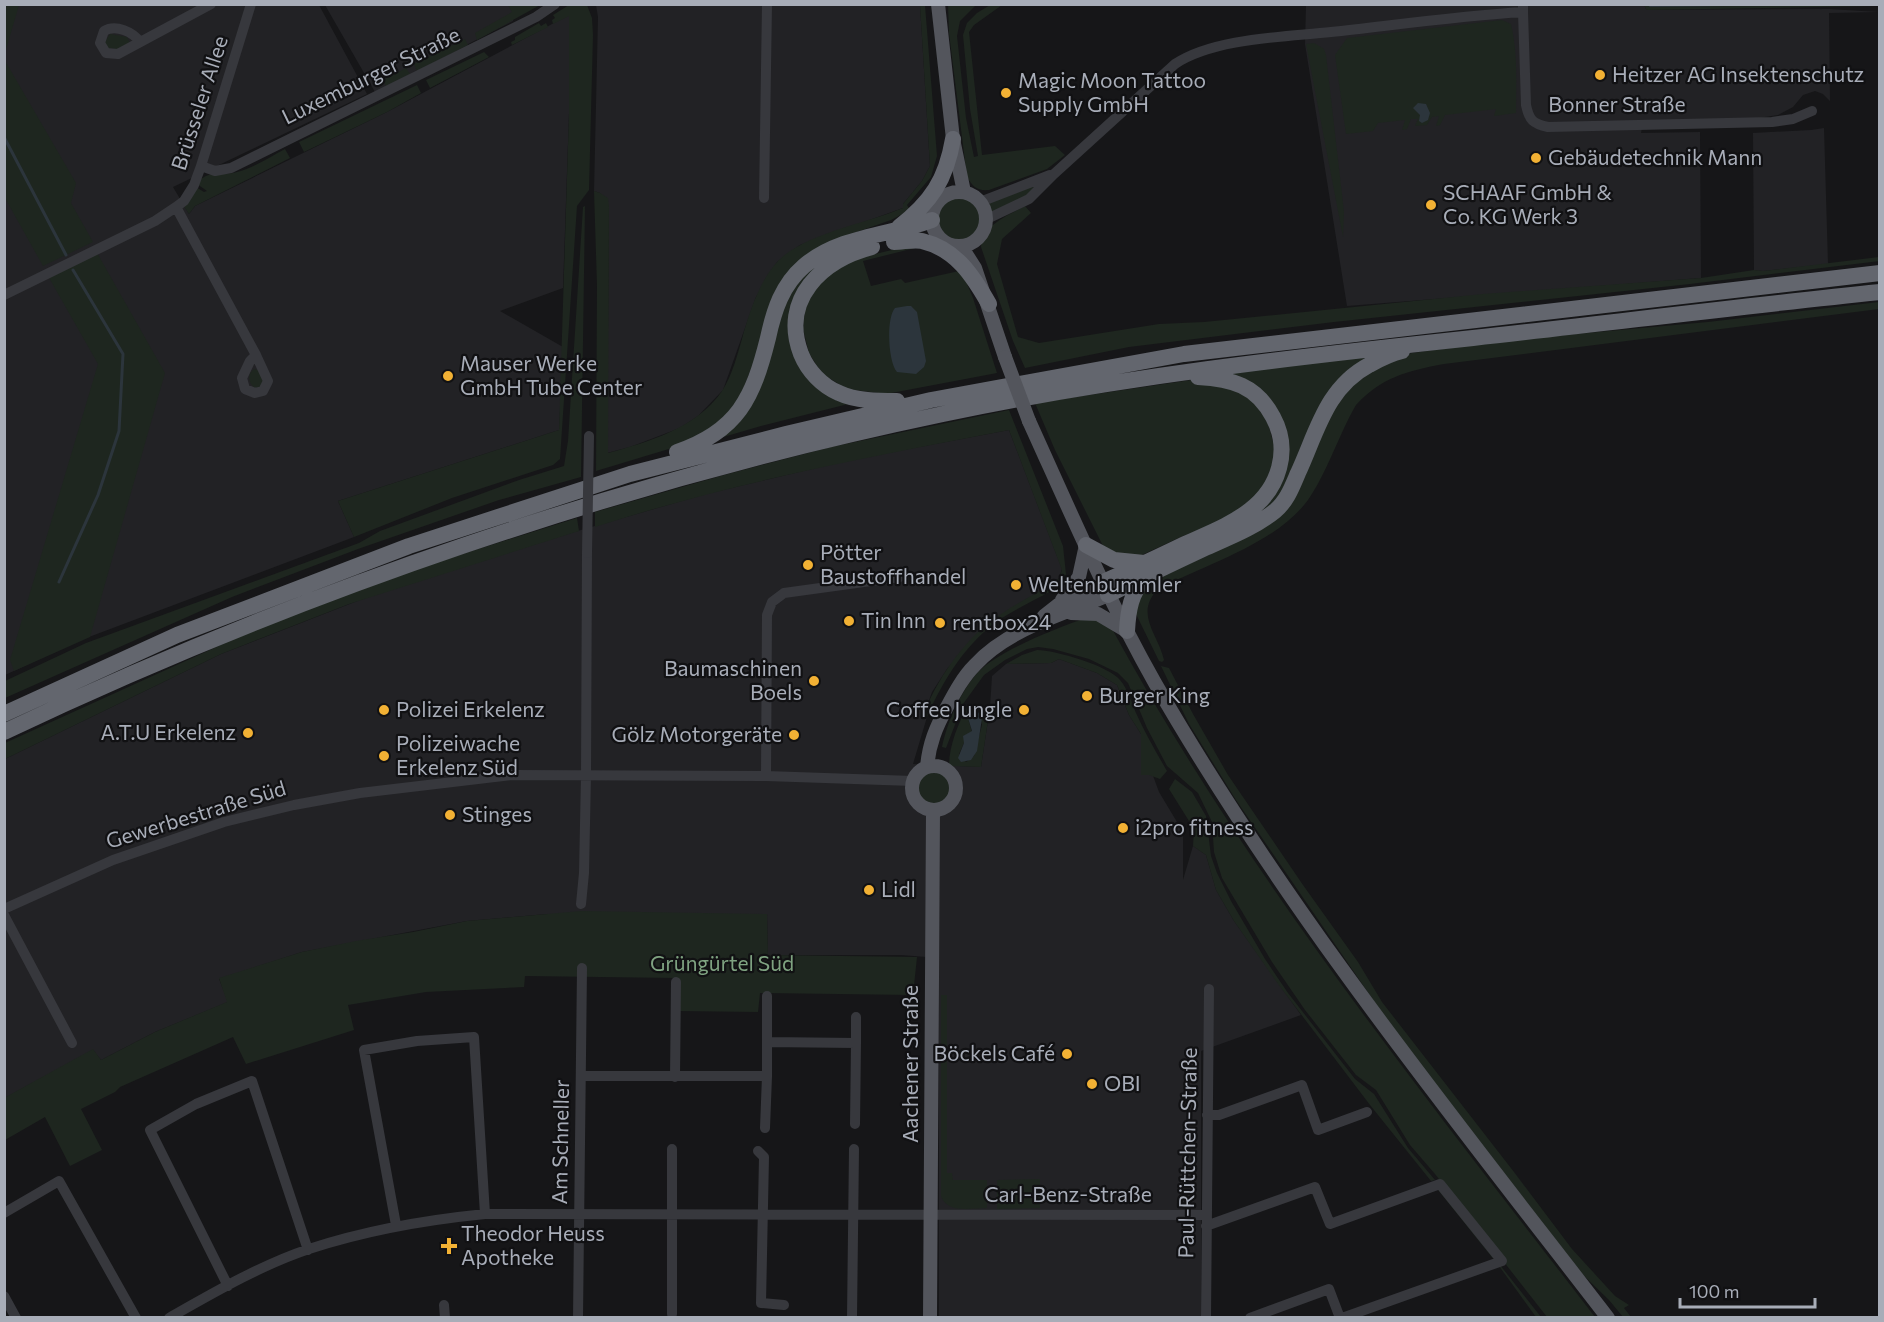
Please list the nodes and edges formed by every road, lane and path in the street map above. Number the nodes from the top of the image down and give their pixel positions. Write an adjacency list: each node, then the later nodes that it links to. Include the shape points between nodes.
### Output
1 (211, 4): 7 (street)
2 (251, 4): 10 (street, Brüsseler Allee)
3 (555, 4): 10 (street, Luxemburger Straße, via 231,168 215,171)
4 (767, 4): 13 (street)
5 (940, 4): 9 (main road)
6 (1523, 8): 8 (street, Bonner Straße, via 1526,105 1528,116 1537,125 1772,122); 11 (street, via 1265,38 1189,55)
7 (140, 42)
8 (1812, 111)
9 (953, 139): 12 (main road); 18 (highway, via 940,183)
10 (201, 166): 15 (street, Brüsseler Allee, via 194,185)
11 (1054, 174): 14 (street); 16 (street, via 1029,199)
12 (960, 192): 14 (main road); 17 (main road, via 936,205)
13 (764, 198)
14 (980, 201): 16 (main road)
15 (176, 207): 22 (street, Brüsseler Allee, via 155,221); 25 (street)
16 (987, 219): 19 (main road, via 983,232)
17 (933, 226): 18 (highway); 19 (main road, via 947,243)
18 (894, 236): 23 (highway, via 921,241 955,257 970,272); 27 (highway, via 831,264 808,286 798,307 798,344 812,373 839,393 880,401); 29 (highway, via 843,245 804,266 787,286 774,311 753,387 734,417 705,441 657,458)
19 (968, 244): 23 (main road, via 987,280)
20 (1880, 273): 27 (highway, via 1231,347)
21 (1880, 292): 24 (highway)
22 (4, 294)
23 (989, 304): 30 (main road, bridge, via 1029,421)
24 (1473, 338): 26 (highway, via 1356,349); 31 (highway, via 1389,354 1350,378 1323,412 1282,504 1240,532)
25 (256, 355)
26 (1128, 380): 31 (highway, via 1191,376 1222,378 1241,385 1265,404 1283,445 1271,486 1251,509); 37 (highway, via 885,426 690,476 532,524 181,652)
27 (931, 400): 29 (highway)
28 (589, 436): 39 (street, bridge)
29 (630, 474): 36 (highway, via 409,546 177,635)
30 (1086, 545): 31 (highway, via 1114,560); 33 (main road); 34 (main road, via 1079,577)
31 (1146, 569): 33 (highway); 35 (highway, via 1134,592)
32 (900, 577): 40 (street, via 784,592 772,602 767,615)
33 (1105, 589): 34 (main road); 35 (main road)
34 (1061, 609): 35 (main road, via 1098,614); 38 (main road, via 992,650 963,678 947,706)
35 (1127, 631): 89 (main road, via 1258,848 1414,1067)
36 (4, 714)
37 (4, 732)
38 (933, 767): 41 (main road, via 918,772); 42 (main road, via 948,771 956,793 947,806)
39 (586, 775): 40 (street, Gewerbestraße Süd); 43 (street); 44 (street, Gewerbestraße Süd, via 512,775 363,792 294,805 224,822 113,860)
40 (766, 776): 41 (street, Gewerbestraße Süd)
41 (913, 781): 42 (main road, via 916,802)
42 (933, 811): 68 (main road, Aachener Straße)
43 (581, 904)
44 (4, 909)
45 (4, 915): 52 (street)
46 (582, 968): 55 (street, Am Schneller)
47 (676, 982): 56 (street)
48 (1209, 989): 58 (street, Paul-Rüttchen-Straße)
49 (767, 996): 51 (street)
50 (856, 1017): 53 (street)
51 (767, 1042): 53 (street); 54 (street)
52 (72, 1043)
53 (856, 1043): 59 (street)
54 (767, 1076): 56 (street); 60 (street)
55 (582, 1077): 56 (street); 66 (street, Am Schneller)
56 (675, 1077)
57 (1367, 1112): 58 (street, via 1318,1130 1302,1085)
58 (1207, 1115): 71 (street, Paul-Rüttchen-Straße)
59 (855, 1125)
60 (765, 1128)
61 (672, 1149): 67 (street)
62 (854, 1149): 70 (street)
63 (758, 1151): 69 (street, via 764,1157)
64 (4, 1213): 81 (street, via 59,1181)
65 (485, 1214): 66 (street, Carl-Benz-Straße); 72 (street, Carl-Benz-Straße); 72 (street, via 474,1037 417,1041 364,1050)
66 (579, 1214): 67 (street, Carl-Benz-Straße); 84 (street, Am Schneller)
67 (672, 1214): 69 (street, Carl-Benz-Straße); 78 (street)
68 (930, 1214): 70 (street, Carl-Benz-Straße); 71 (street, Carl-Benz-Straße); 85 (main road, Aachener Straße)
69 (763, 1215): 70 (street, Carl-Benz-Straße); 77 (street, via 761,1303)
70 (853, 1215): 79 (street)
71 (1206, 1220): 86 (street, Paul-Rüttchen-Straße); 88 (street, Carl-Benz-Straße, via 1315,1187 1330,1224 1440,1184 1502,1261)
72 (396, 1225): 73 (street, Carl-Benz-Straße)
73 (308, 1250): 74 (street, Carl-Benz-Straße); 74 (street, via 252,1081 196,1104 150,1130)
74 (228, 1286): 82 (street, Carl-Benz-Straße)
75 (4, 1296): 80 (street)
76 (444, 1305): 83 (street)
77 (784, 1305)
78 (672, 1314)
79 (852, 1316)
80 (16, 1317)
81 (136, 1317)
82 (169, 1317)
83 (445, 1317)
84 (578, 1317)
85 (930, 1317)
86 (1206, 1317)
87 (1250, 1317): 88 (street, via 1329,1289)
88 (1341, 1317)
89 (1608, 1317)

